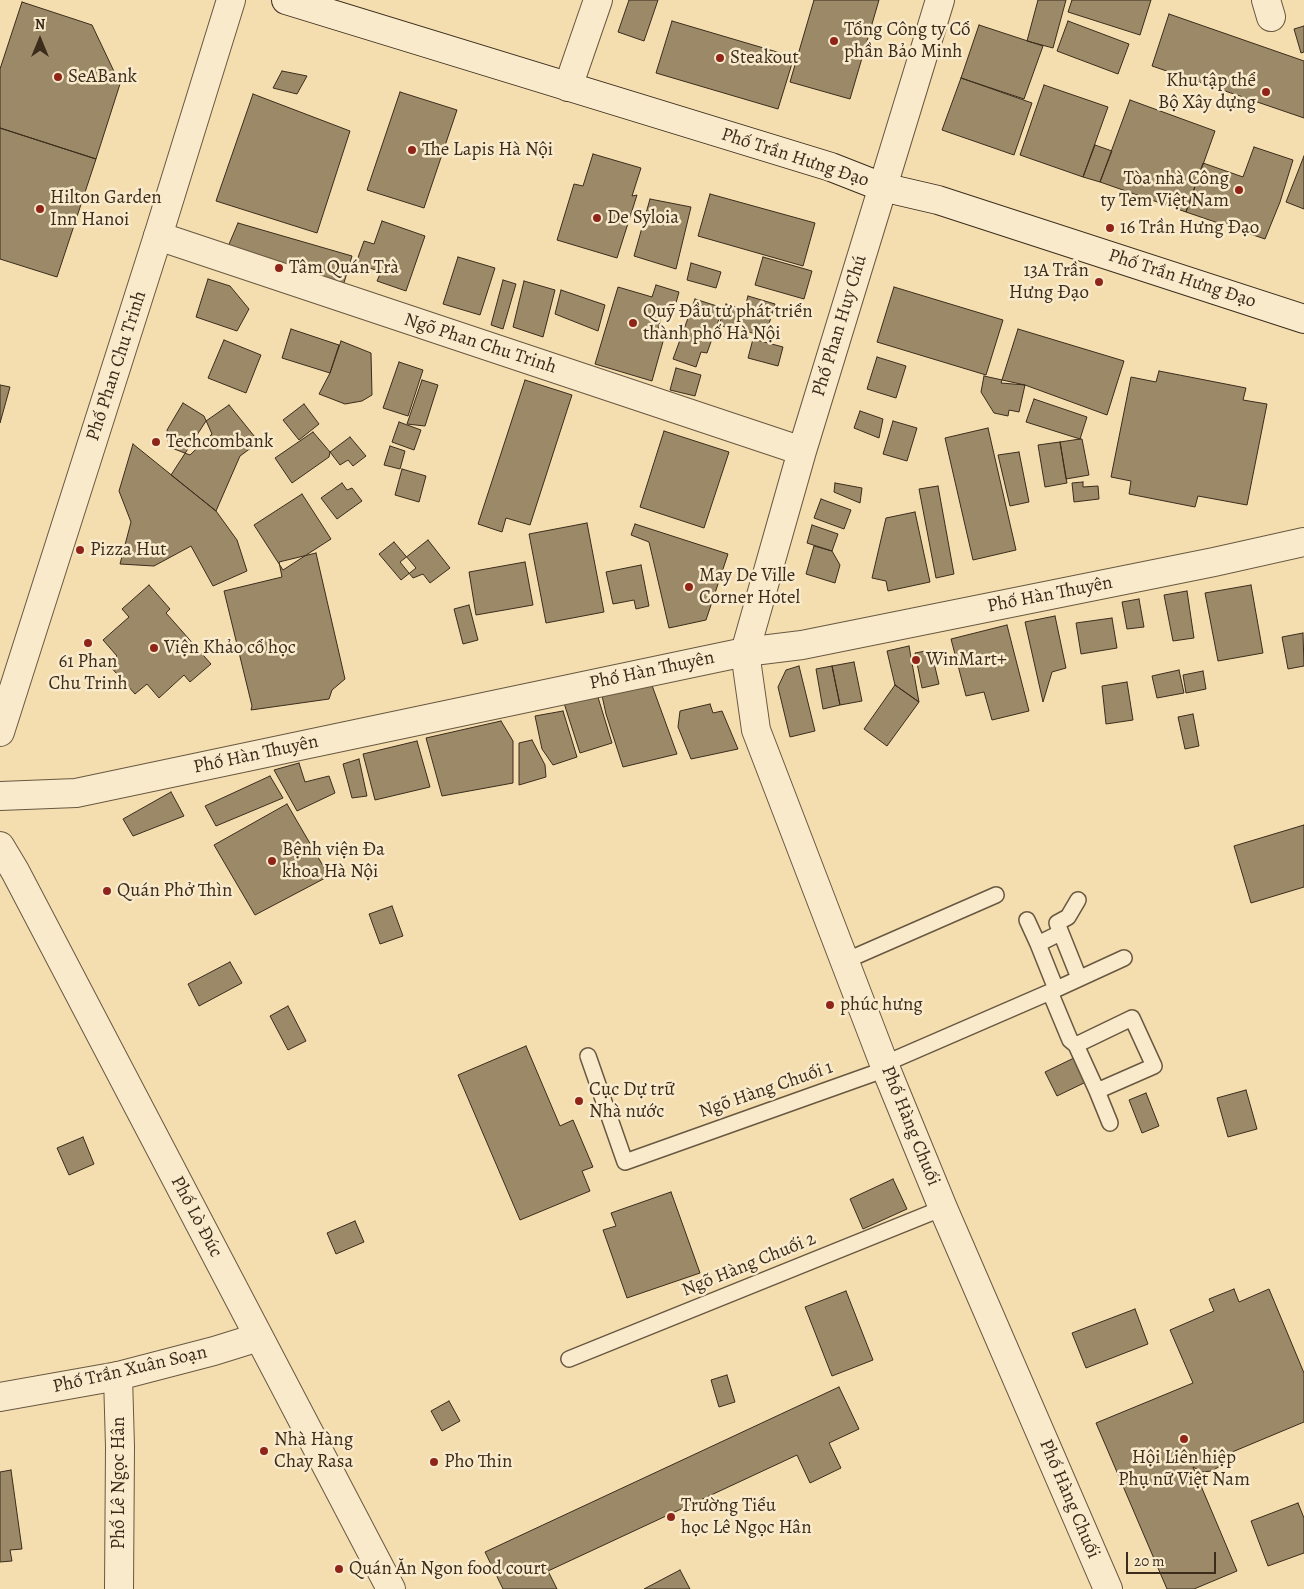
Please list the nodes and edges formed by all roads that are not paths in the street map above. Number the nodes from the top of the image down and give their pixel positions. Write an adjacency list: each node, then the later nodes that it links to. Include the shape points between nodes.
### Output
1 (231, 0): 7 (street, Phố Phan Chu Trinh)
2 (286, 0): 5 (street, Phố Trần Hưng Đạo)
3 (598, 0): 5 (street)
4 (940, 0): 6 (street, Phố Phan Huy Chú)
5 (568, 87): 6 (street, Phố Trần Hưng Đạo, via 831,166)
6 (882, 187): 8 (street, Phố Trần Hưng Đạo, via 938,200); 9 (street, Phố Phan Huy Chú)
7 (158, 236): 9 (street, Ngõ Phan Chu Trinh); 12 (street, Phố Phan Chu Trinh)
8 (1304, 319)
9 (802, 451): 11 (street, Phố Phan Huy Chú)
10 (1304, 542): 11 (street, Phố Hàn Thuyên, via 802,645)
11 (745, 652): 13 (street, Phố Hàn Thuyên, via 76,793); 21 (street, Phố Hàng Chuối, via 756,730)
12 (0, 732)
13 (0, 796)
14 (0, 846): 30 (street, Phố Lò Đúc)
15 (996, 895): 21 (lane)
16 (1078, 900): 22 (lane, via 1068,917 1057,923)
17 (1027, 920): 19 (lane)
18 (1056, 935): 19 (lane)
19 (1038, 944): 23 (lane)
20 (1124, 958): 22 (lane)
21 (845, 961): 26 (street, Phố Hàng Chuối)
22 (1079, 978): 23 (lane)
23 (1053, 990): 24 (lane, via 1070,1040); 26 (lane)
24 (1076, 1044): 27 (lane); 27 (lane, via 1132,1018 1154,1066)
25 (588, 1056): 26 (lane, Ngõ Hàng Chuối 1, via 625,1162)
26 (885, 1066): 29 (street, Phố Hàng Chuối)
27 (1097, 1090): 28 (lane)
28 (1110, 1123)
29 (943, 1208): 31 (lane, Ngõ Hàng Chuối 2); 36 (street, Phố Hàng Chuối)
30 (259, 1337): 32 (street, Phố Trần Xuân Soạn); 34 (street, Phố Lò Đúc)
31 (569, 1359)
32 (118, 1376): 33 (street, Phố Trần Xuân Soạn); 35 (street, Phố Lê Ngọc Hân)
33 (0, 1397)
34 (389, 1588)
35 (119, 1589)
36 (1108, 1589)

